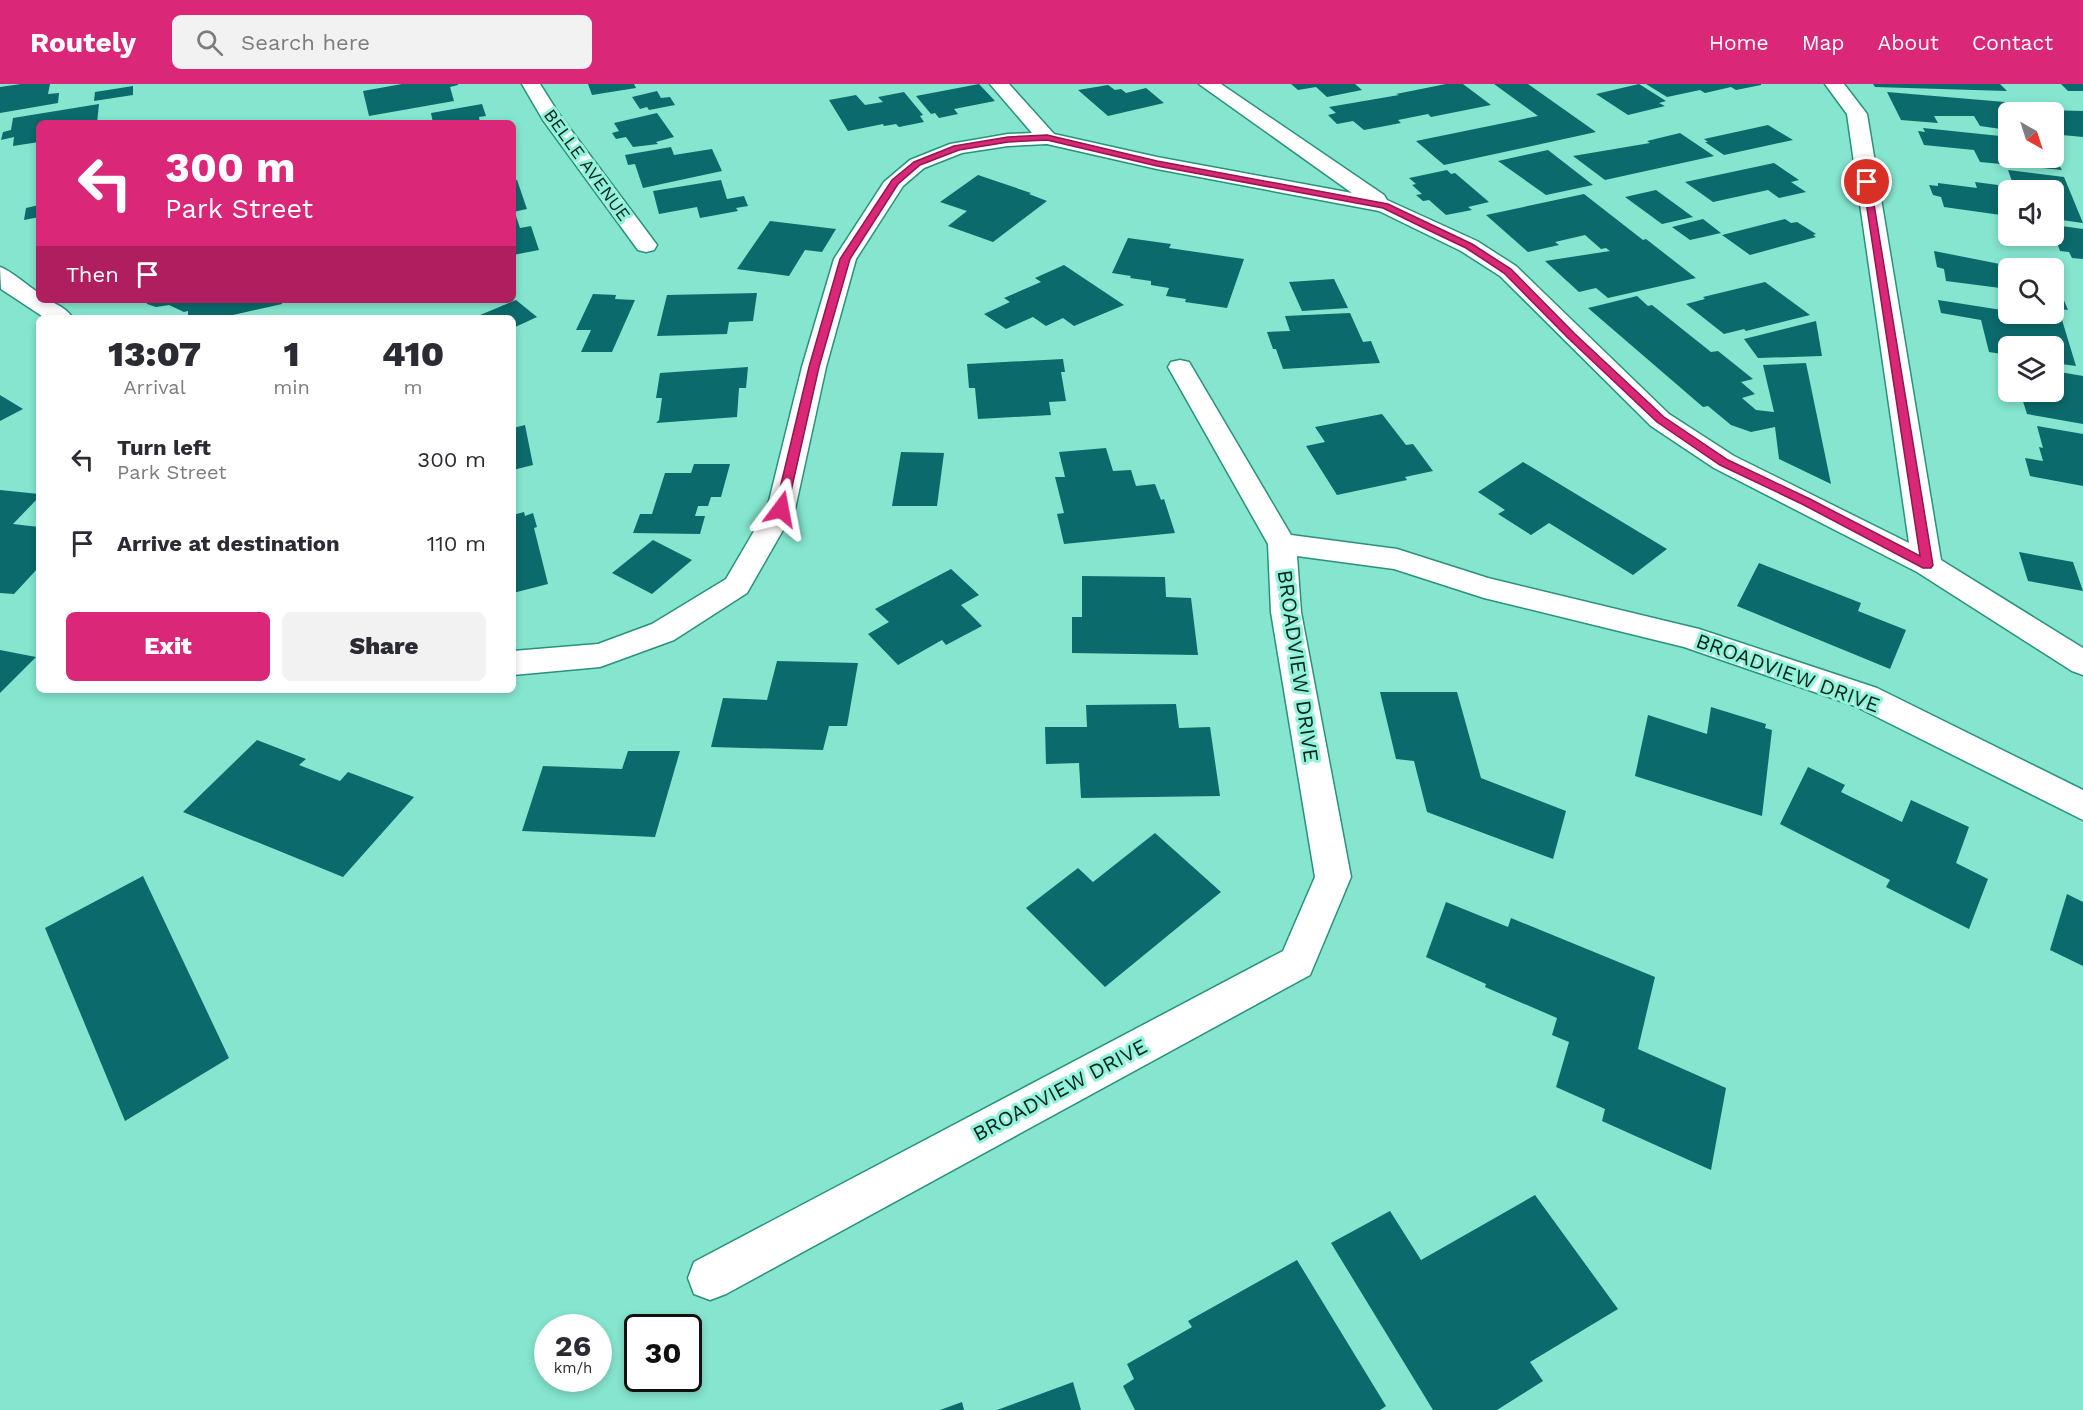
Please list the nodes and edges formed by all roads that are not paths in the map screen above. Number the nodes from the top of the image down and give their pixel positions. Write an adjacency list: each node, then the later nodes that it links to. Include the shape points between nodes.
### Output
1 (531, 84): 7 (street, BELLE AVENUE, via 550,116)
2 (999, 84): 5 (street)
3 (1208, 84): 6 (street)
4 (1834, 84): 14 (street, via 1857,114)
5 (1047, 138): 6 (street); 15 (street, via 957,148 917,164 895,182 845,259 814,367 781,509 737,586 663,632 600,656)
6 (1385, 206): 14 (street, via 1469,246 1508,271 1660,420 1715,456)
7 (646, 245)
8 (0, 274): 9 (street)
9 (36, 302)
10 (38, 303): 11 (street)
11 (56, 315)
12 (1180, 367): 13 (street)
13 (1282, 544): 17 (street, BROADVIEW DRIVE, via 1397,559 1484,588 1688,637 1866,697); 18 (street, BROADVIEW DRIVE, via 1286,612 1333,878 1297,963)
14 (1927, 565): 16 (street)
15 (516, 663)
16 (2083, 663)
17 (2083, 806)
18 (710, 1278)

